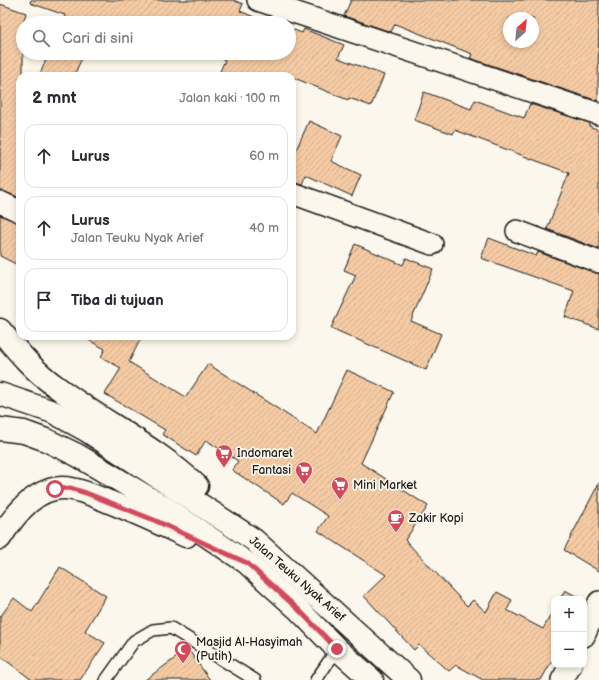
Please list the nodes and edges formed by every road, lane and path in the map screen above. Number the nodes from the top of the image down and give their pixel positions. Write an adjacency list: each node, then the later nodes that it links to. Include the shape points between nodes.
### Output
1 (258, 0): 2 (street)
2 (599, 114)
3 (296, 195): 7 (street)
4 (0, 202): 5 (street)
5 (16, 208)
6 (517, 231): 8 (street)
7 (432, 244)
8 (599, 262)
9 (0, 330): 13 (main road, via 26,361 57,388 164,460)
10 (0, 394): 13 (main road, Jalan Teuku Nyak Arief, via 53,412 86,430)
11 (0, 429): 14 (main road, via 24,432 77,455 167,509)
12 (0, 538): 14 (main road, via 21,508 38,495 55,489 70,488 154,520)
13 (254, 540): 23 (main road, Jalan Teuku Nyak Arief)
14 (247, 563): 17 (main road, Jalan Teuku Nyak Arief)
15 (599, 602): 16 (street)
16 (586, 632)
17 (337, 649): 21 (lane); 22 (main road, Jalan Teuku Nyak Arief)
18 (569, 668): 24 (street)
19 (106, 680): 20 (lane, via 134,641 153,630 171,628)
20 (255, 680)
21 (316, 680)
22 (372, 680)
23 (409, 680)
24 (562, 680)

